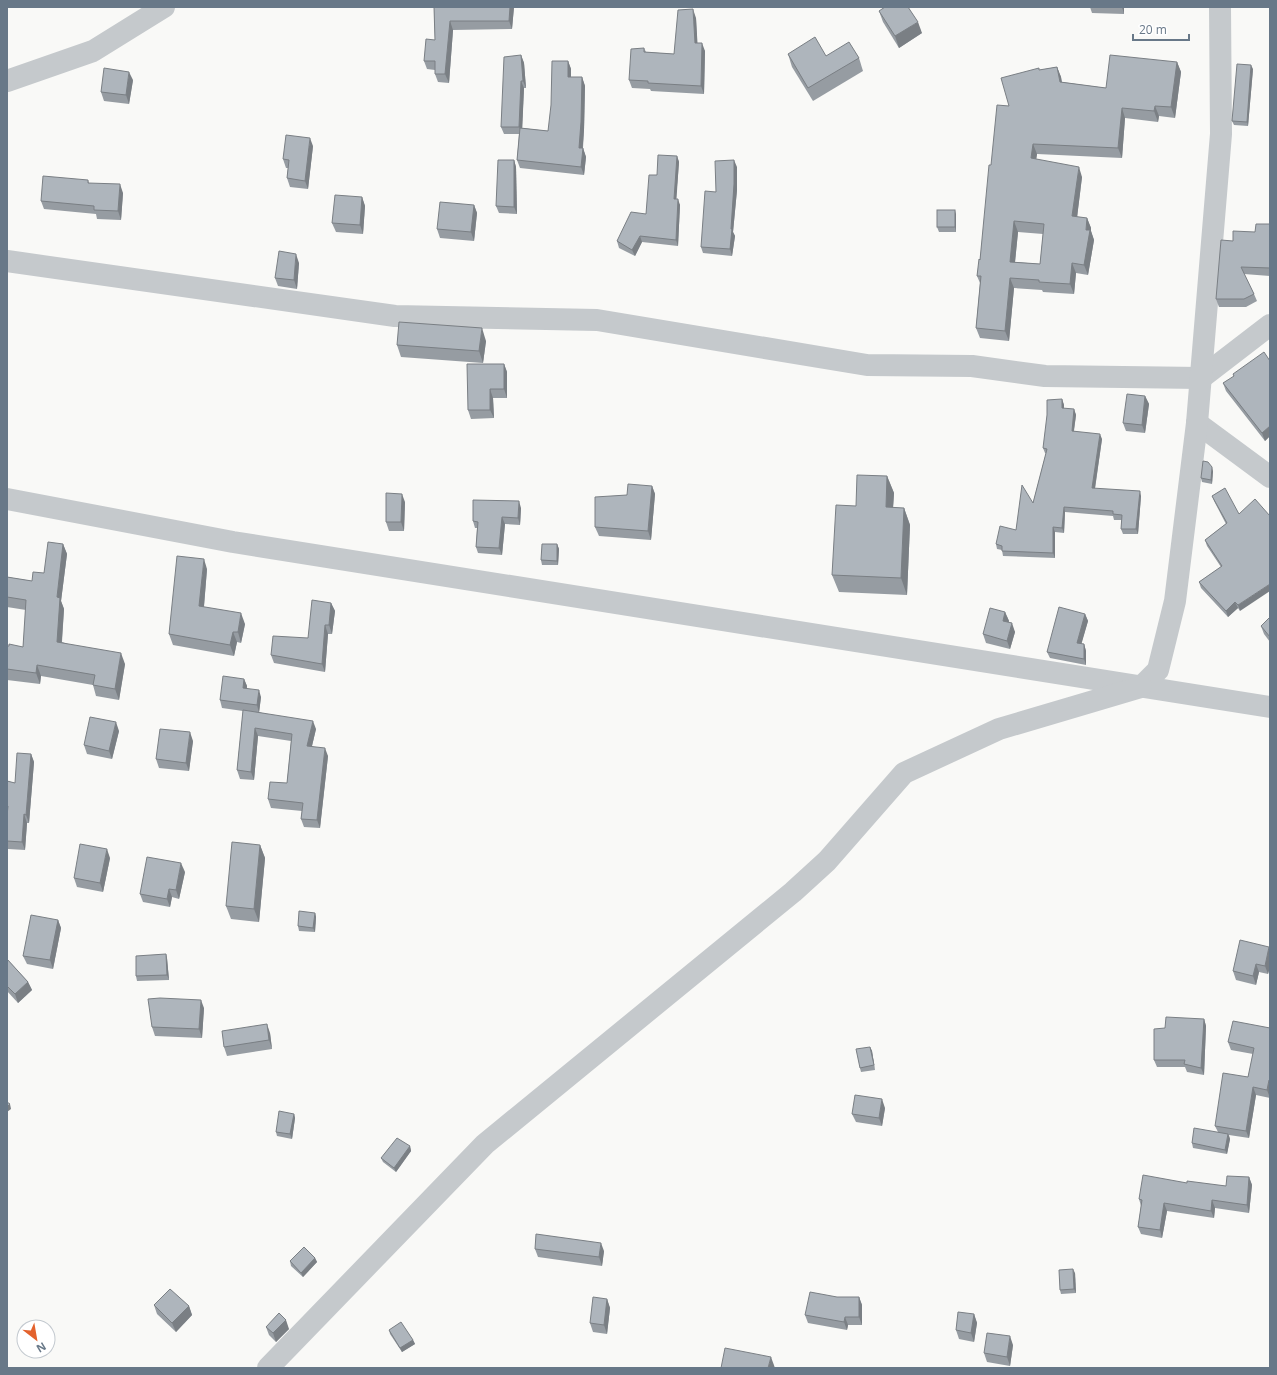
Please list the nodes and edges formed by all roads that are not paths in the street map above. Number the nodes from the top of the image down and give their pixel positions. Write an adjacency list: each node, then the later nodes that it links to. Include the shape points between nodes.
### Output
1 (164, 7): 3 (street, via 93,51)
2 (1220, 7): 6 (street, via 1221,134)
3 (7, 81)
4 (7, 261): 6 (street, via 395,316 597,320 867,365 972,366 1045,376)
5 (1270, 325): 6 (street)
6 (1201, 378): 7 (street)
7 (1197, 423): 8 (street); 10 (street, via 1176,601 1158,670)
8 (1270, 477)
9 (7, 499): 10 (street, via 233,542)
10 (1141, 687): 11 (street); 12 (street, via 999,729 904,773 827,861 793,892 485,1144)
11 (1270, 708)
12 (268, 1368)

